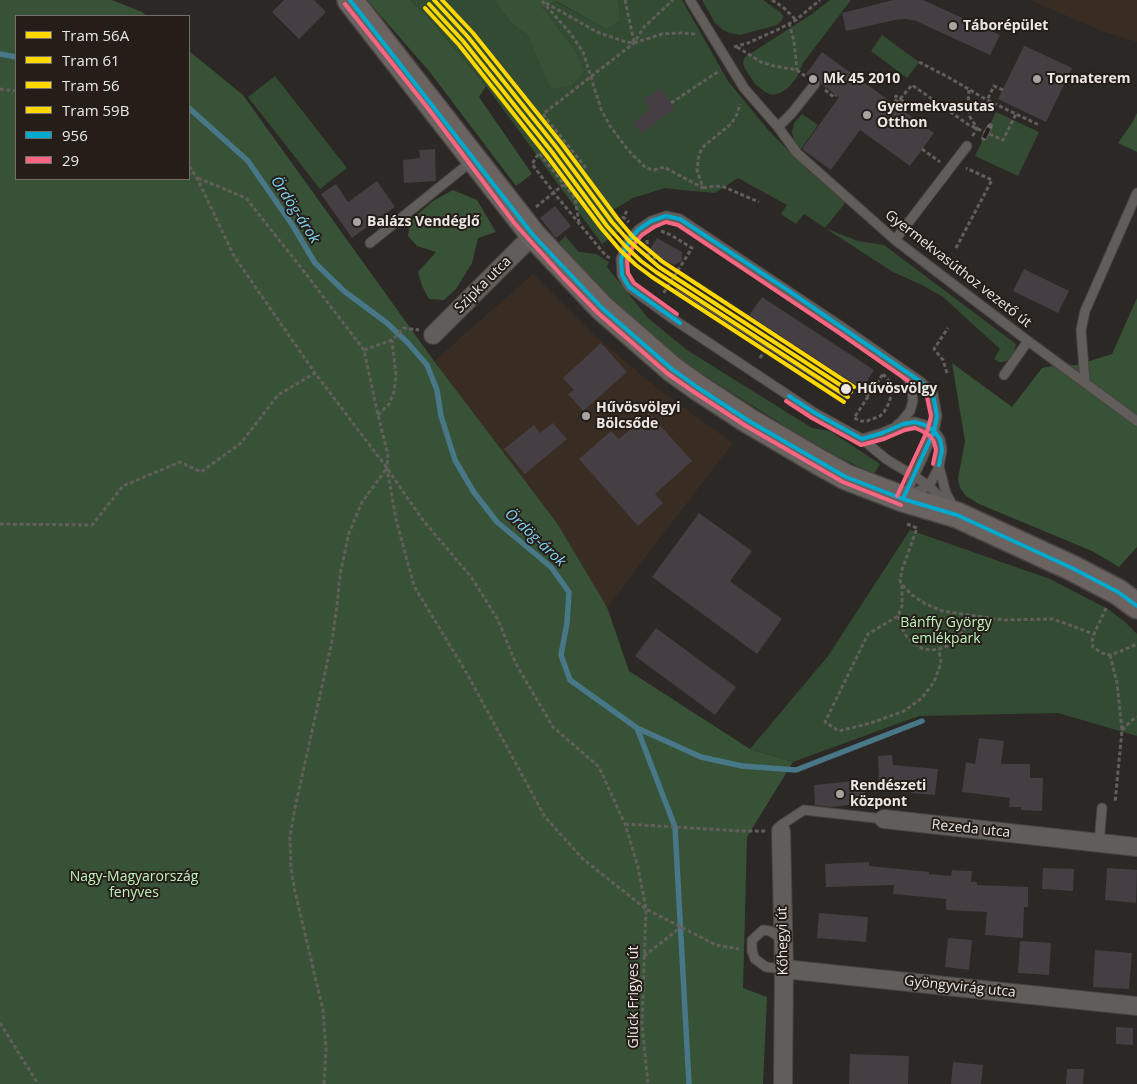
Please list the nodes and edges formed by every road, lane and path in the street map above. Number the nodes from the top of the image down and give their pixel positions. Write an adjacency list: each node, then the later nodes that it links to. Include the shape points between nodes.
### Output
1 (350, 0): 32 (main road)
2 (542, 0): 10 (path, via 597,32); 15 (path, via 577,42)
3 (625, 0): 10 (path)
4 (673, 0): 10 (path, via 644,27)
5 (690, 0): 12 (lane, Gyermekvasúthoz vezető út)
6 (772, 0): 8 (path)
7 (820, 0): 8 (path)
8 (796, 20): 9 (path)
9 (789, 23): 11 (path); 11 (path, via 798,71 761,62)
10 (634, 43): 12 (path, via 662,34 681,33 697,34); 15 (path)
11 (736, 46): 12 (path)
12 (718, 47): 14 (lane, Gyermekvasúthoz vezető út)
13 (919, 62): 19 (path)
14 (729, 65): 17 (lane, Gyermekvasúthoz vezető út); 25 (path)
15 (590, 77): 35 (path, via 544,114); 38 (path, via 610,126 638,161 654,170 664,167)
16 (819, 86): 22 (path, via 834,97); 28 (lane)
17 (744, 88): 28 (lane, Gyermekvasúthoz vezető út); 38 (path, via 731,124 699,154 697,170)
18 (0, 89): 21 (path)
19 (969, 90): 23 (path); 29 (path, via 970,117)
20 (1003, 90): 23 (path, via 994,86)
21 (15, 92)
22 (836, 95)
23 (987, 100): 26 (path)
24 (898, 102): 29 (path, via 912,85)
25 (672, 103)
26 (1016, 114): 27 (path); 29 (path, via 1003,140)
27 (1039, 125)
28 (778, 127): 48 (lane, Gyermekvasúthoz vezető út, via 797,153)
29 (977, 128): 30 (path)
30 (967, 146): 33 (lane)
31 (922, 149): 33 (path)
32 (474, 160): 46 (main road); 49 (lane)
33 (952, 166): 48 (lane); 50 (path, via 992,180)
34 (190, 167): 36 (path, Glück Frigyes út)
35 (586, 168)
36 (198, 178): 60 (path, via 246,198); 64 (path, Glück Frigyes út, via 234,256)
37 (563, 185): 39 (path)
38 (703, 188): 41 (path, via 724,187)
39 (554, 193): 42 (path); 44 (path); 44 (path, via 532,164 539,153 575,198)
40 (1137, 193): 66 (lane, via 1085,311 1081,330)
41 (759, 202)
42 (535, 208)
43 (627, 211): 45 (path, via 624,216)
44 (579, 223): 51 (path, via 606,256)
45 (638, 230): 47 (path); 51 (lane, via 629,241 621,259); 62 (lane, via 666,216 680,219)
46 (533, 235): 57 (street, Szipka utca); 77 (main road, via 602,308 697,387 846,477)
47 (647, 236): 52 (path, via 648,254); 52 (path, via 662,231 692,248)
48 (895, 240): 59 (lane, Gyermekvasúthoz vezető út)
49 (370, 243)
50 (956, 248)
51 (622, 265): 72 (lane, via 622,275 629,287 652,304 815,414)
52 (678, 271): 53 (path); 56 (path)
53 (663, 294)
54 (404, 328): 58 (path)
55 (948, 328): 63 (path, via 934,349)
56 (776, 334): 61 (path); 67 (path)
57 (433, 335)
58 (392, 340): 60 (path); 68 (path, via 396,375 394,392 389,404)
59 (1028, 341): 65 (lane); 66 (lane, Gyermekvasúthoz vezető út)
60 (364, 350): 68 (path)
61 (760, 358)
62 (901, 369): 70 (lane, via 911,385 913,401 910,412); 71 (lane, via 933,394 937,416)
63 (947, 372)
64 (315, 373): 74 (path, Glück Frigyes út); 79 (path, via 278,395 241,443 201,472 180,462 123,486 92,525)
65 (1004, 375)
66 (1085, 382): 69 (lane, Gyermekvasúthoz vezető út)
67 (869, 396): 67 (path, via 884,374 892,388 892,396 884,412 867,421 854,418)
68 (378, 415): 74 (path, via 388,455)
69 (1137, 421)
70 (892, 428): 71 (lane, via 915,422); 72 (lane)
71 (934, 431): 73 (lane, via 942,450); 75 (lane)
72 (862, 439): 75 (lane)
73 (939, 467): 76 (lane); 78 (lane, via 946,493)
74 (387, 468): 95 (path, Glück Frigyes út, via 422,519 472,578 498,620 516,664 553,727 599,767); 99 (path, via 396,519 414,586 466,672 545,816 584,859); 108 (path, via 362,502 349,533 332,640 290,837 295,892 323,1010)
75 (914, 476): 76 (lane); 77 (lane)
76 (929, 486): 77 (lane); 78 (lane)
77 (903, 499): 78 (main road)
78 (957, 515): 83 (main road, via 1072,568)
79 (0, 524)
80 (918, 528): 81 (path, via 902,570)
81 (902, 585): 84 (path, via 902,606); 85 (path, via 924,603 942,611)
82 (1108, 606): 86 (path)
83 (1137, 606)
84 (898, 616): 88 (path, via 907,637 915,644 923,649); 88 (path, via 868,634 825,722 839,731 904,712 922,698 934,682 941,663)
85 (975, 616): 86 (path, via 1004,620 1053,619); 88 (path, via 948,646)
86 (1094, 634): 89 (path, via 1093,647)
87 (1137, 644): 89 (path)
88 (940, 649)
89 (1110, 655): 91 (path)
90 (1137, 717): 91 (path)
91 (1122, 730): 92 (path)
92 (1114, 806)
93 (1102, 808): 97 (lane)
94 (884, 819): 96 (lane, Rezeda utca, via 804,810 781,825); 97 (street, Rezeda utca)
95 (625, 824): 96 (path); 99 (path, Glück Frigyes út)
96 (781, 831): 101 (street, Kőhegyi út)
97 (1099, 843): 98 (street, Rezeda utca)
98 (1137, 847)
99 (646, 910): 100 (path); 103 (path, Glück Frigyes út)
100 (681, 927): 102 (path, via 716,945); 103 (path)
101 (783, 945): 102 (lane, via 779,937 763,930 752,940); 104 (street, Kőhegyi út)
102 (752, 951): 104 (lane, via 755,959 766,967)
103 (644, 956): 109 (path, Glück Frigyes út, via 642,1024)
104 (784, 969): 105 (street, Gyöngyvirág utca); 110 (street, Kőhegyi út)
105 (1137, 1006)
106 (0, 1023): 107 (path)
107 (38, 1084)
108 (324, 1084)
109 (648, 1084)
110 (783, 1084)

